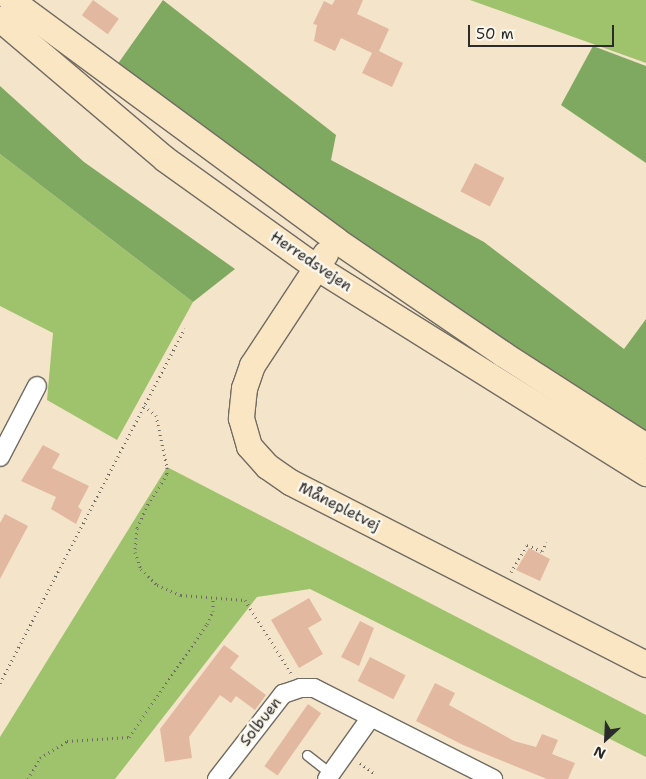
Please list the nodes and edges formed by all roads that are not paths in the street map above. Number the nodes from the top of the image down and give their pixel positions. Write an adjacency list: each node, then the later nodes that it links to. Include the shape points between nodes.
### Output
1 (11, 0): 3 (street)
2 (0, 18): 4 (street, Herredsvejen, via 164,159)
3 (336, 240): 4 (street, Månepletvej); 6 (street, via 503,354)
4 (316, 267): 8 (street, Herredsvejen); 9 (street, Månepletvej, via 249,372 241,418 249,446 267,466 290,482)
5 (37, 386): 7 (street)
6 (646, 446)
7 (0, 457)
8 (646, 473)
9 (646, 664)
10 (371, 717): 12 (street); 13 (street, Solbuen, via 314,688 300,688 283,694); 14 (street, Solbuen)
11 (307, 755): 12 (lane)
12 (329, 776)
13 (217, 779)
14 (493, 779)

